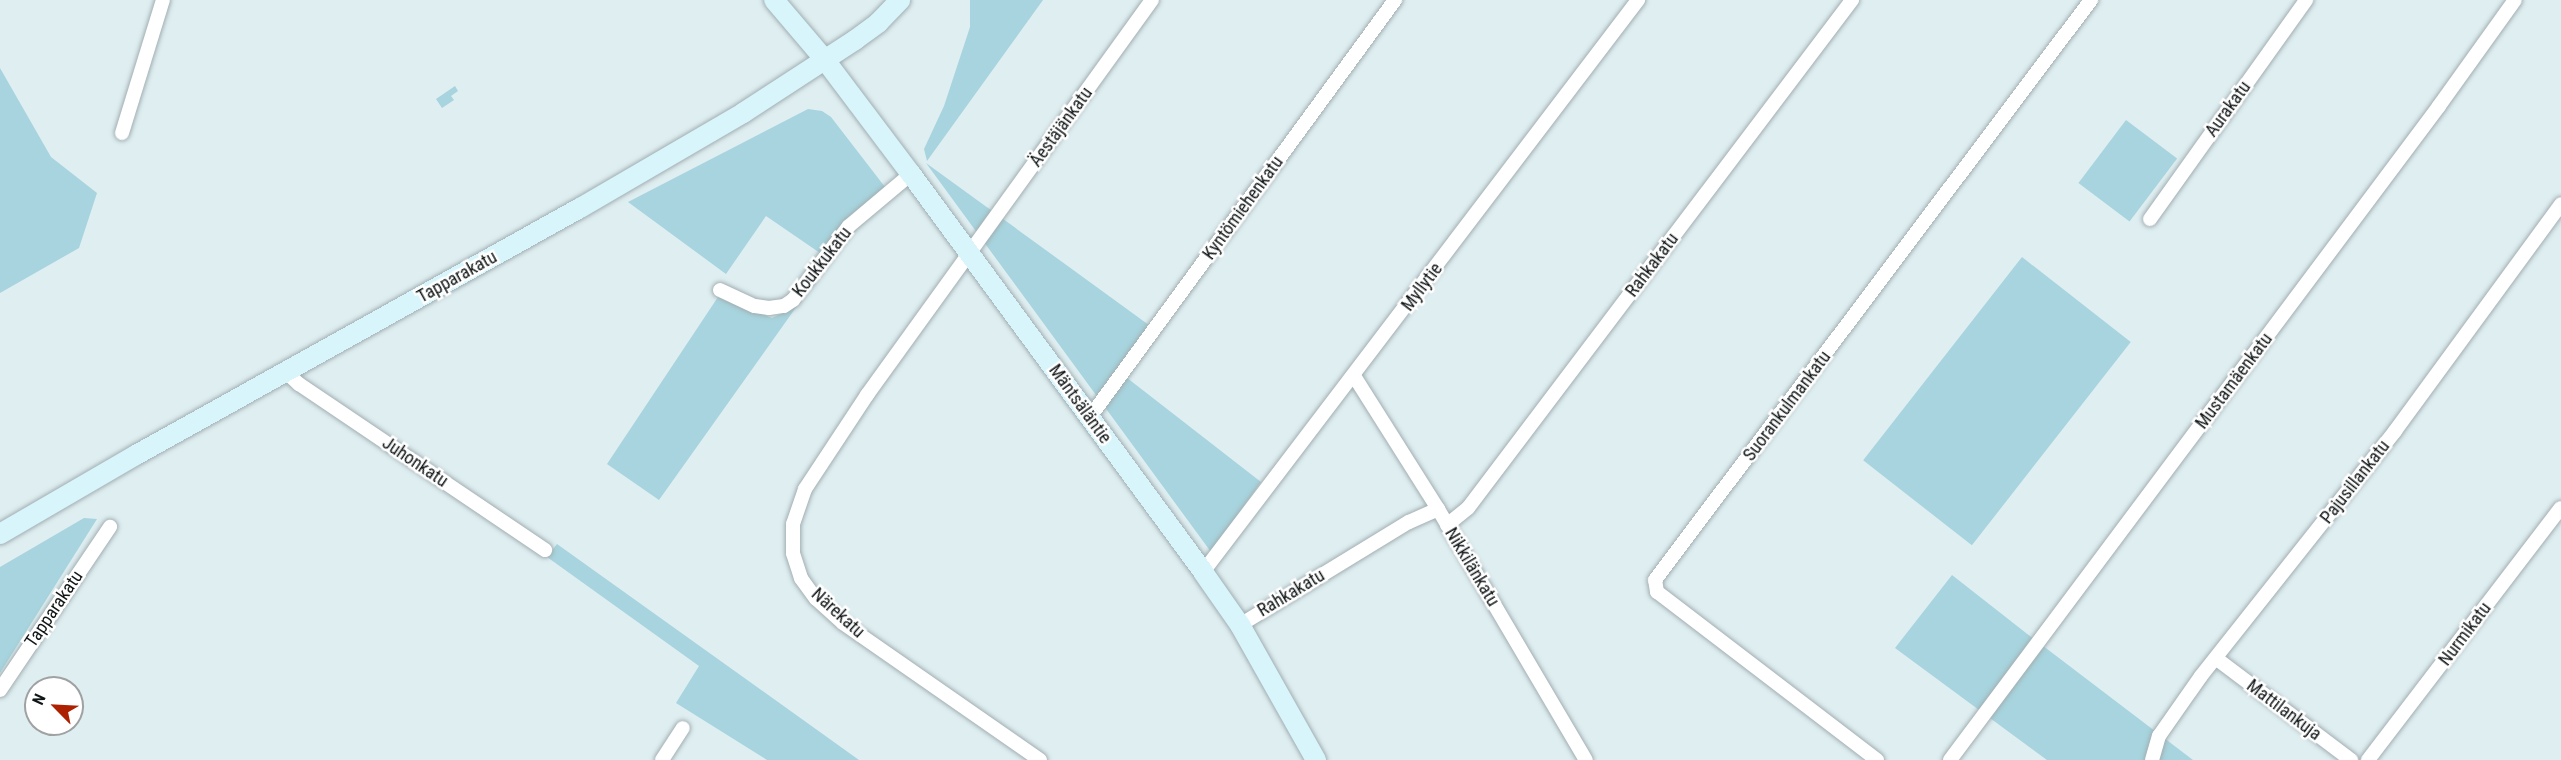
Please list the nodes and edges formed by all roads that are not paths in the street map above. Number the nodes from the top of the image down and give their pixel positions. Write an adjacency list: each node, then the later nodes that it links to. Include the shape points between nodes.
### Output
1 (163, 0): 12 (street)
2 (774, 0): 11 (main road, Mäntsäläntie)
3 (900, 0): 11 (main road, Tapparakatu, via 878,23)
4 (1152, 0): 16 (street, Äestäjänkatu)
5 (1395, 0): 20 (street, Kyntömiehenkatu)
6 (1638, 0): 19 (street, Myllytie)
7 (1852, 0): 23 (street, Rahkakatu, via 1468,508)
8 (2091, 0): 36 (street, Suorankulmankatu, via 1655,580 1657,592)
9 (2306, 0): 15 (street, Aurakatu)
10 (2515, 0): 37 (street, Mustamäenkatu)
11 (825, 60): 13 (main road, Mäntsäläntie); 18 (main road, Tapparakatu, via 580,208)
12 (122, 133)
13 (911, 174): 16 (main road, Mäntsäläntie); 17 (street, Koukkukatu, via 849,226 793,300 784,306 755,306)
14 (2561, 204): 29 (street, Pajusillankatu, via 2395,431)
15 (2150, 219)
16 (969, 254): 20 (main road, Mäntsäläntie); 33 (street, Närekatu, via 804,489 793,524 793,553 801,578 816,599 843,623)
17 (720, 290)
18 (286, 372): 25 (main road, Tapparakatu); 26 (street, Juhonkatu)
19 (1354, 376): 22 (street, Nikkilänkatu); 27 (street, Myllytie)
20 (1090, 417): 27 (main road, Mäntsäläntie)
21 (2561, 508): 40 (street, Nurmikatu)
22 (1438, 509): 23 (street, Nikkilänkatu); 28 (street, Rahkakatu, via 1409,522)
23 (1447, 525): 35 (street, Nikkilänkatu)
24 (110, 528): 30 (street, Tapparakatu)
25 (0, 534)
26 (545, 550)
27 (1203, 572): 28 (main road, Mäntsäläntie)
28 (1239, 625): 34 (main road, Mäntsäläntie)
29 (2217, 659): 38 (street, Pajusillankatu, via 2159,736); 39 (street, Mattilankuja)
30 (0, 690)
31 (683, 729): 32 (street)
32 (662, 760)
33 (1040, 760)
34 (1317, 760)
35 (1586, 760)
36 (1877, 760)
37 (1950, 760)
38 (2151, 760)
39 (2351, 760)
40 (2368, 760)

